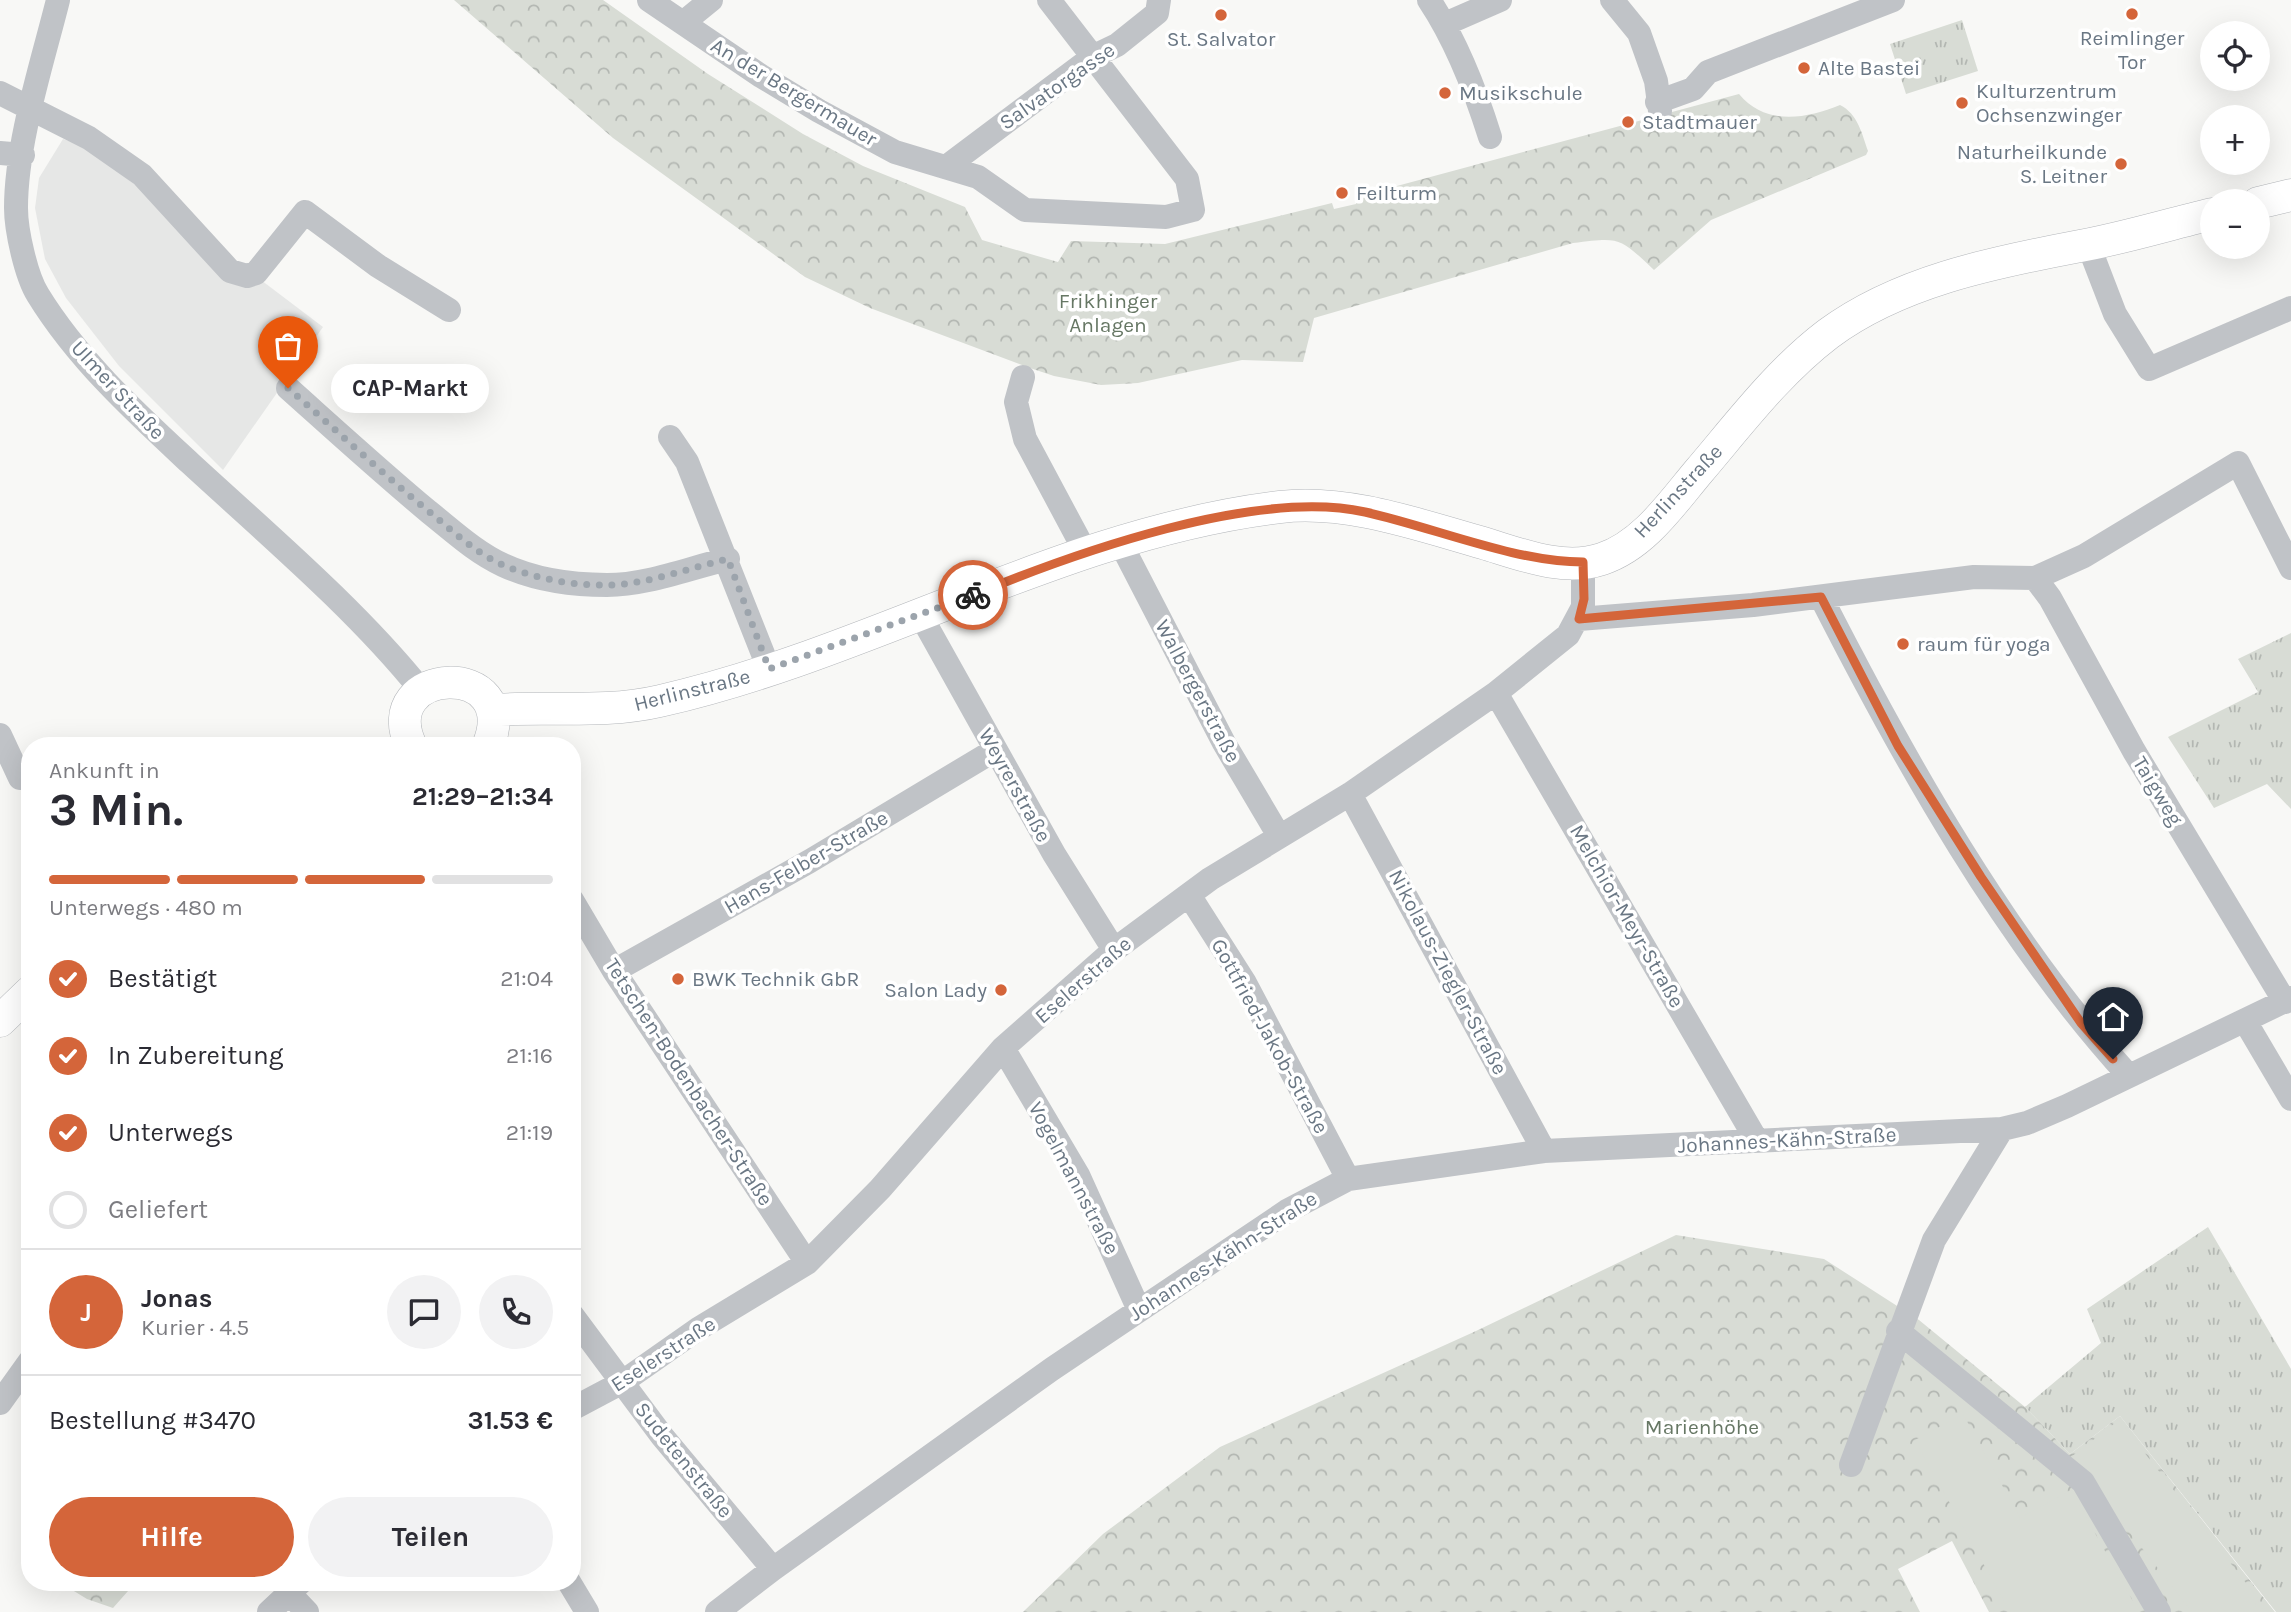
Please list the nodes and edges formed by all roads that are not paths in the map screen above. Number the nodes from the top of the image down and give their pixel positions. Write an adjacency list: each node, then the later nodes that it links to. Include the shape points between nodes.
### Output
1 (58, 0): 14 (street, Ulmer Straße)
2 (649, 0): 10 (street, An der Bergermauer)
3 (710, 0): 10 (street)
4 (1049, 0): 12 (street)
5 (1159, 0): 12 (street, Salvatorgasse, via 1157,13 1117,45)
6 (1429, 0): 11 (street)
7 (1500, 0): 11 (street)
8 (1612, 0): 9 (street, via 1639,33 1656,81 1659,107 1693,89 1708,72)
9 (1893, 0)
10 (684, 22): 17 (street, An der Bergermauer, via 819,111 895,152)
11 (1445, 24): 15 (street, via 1475,89)
12 (1094, 56): 17 (street, Salvatorgasse); 17 (street, An der Bergermauer, via 1187,179 1193,210 1166,217 1025,210 978,177)
13 (0, 93): 14 (street)
14 (31, 106): 16 (street, Ulmer Straße); 23 (street, via 142,175 230,271 256,273 305,212 378,266)
15 (1490, 137)
16 (11, 154): 37 (street, Ulmer Straße, via 21,245 36,292 81,354 135,413 400,663)
17 (946, 167)
18 (2291, 195): 19 (main road)
19 (2270, 200)
20 (2200, 217): 21 (main road, Herlinstraße)
21 (2088, 244): 22 (street, via 2115,314 2149,369); 30 (main road, Herlinstraße, via 1966,271 1915,288 1846,322 1798,360 1759,400 1638,538 1609,556)
22 (2291, 308)
23 (449, 310)
24 (1023, 377): 28 (street, via 1016,402 1025,439)
25 (288, 388): 29 (street, via 473,548 504,565 561,582 610,585)
26 (670, 437): 29 (street, via 687,462)
27 (1121, 544): 28 (main road, Herlinstraße); 30 (main road, Herlinstraße, via 1191,524 1306,505 1362,512 1546,561); 46 (street, Walbergerstraße, via 1221,737)
28 (1086, 554): 34 (main road, Herlinstraße)
29 (728, 559): 36 (street)
30 (1583, 562): 35 (street, via 1584,599)
31 (2291, 568): 32 (street, via 2238,463 2084,555)
32 (2035, 578): 33 (street, via 1974,577); 51 (street, Taigweg, via 2134,751)
33 (1821, 597): 35 (street); 56 (street, via 1898,746 1981,877 2081,1023)
34 (921, 616): 36 (main road, Herlinstraße); 43 (street, Weyrerstraße)
35 (1579, 619): 38 (street, Eselerstraße, via 1568,635)
36 (769, 669): 39 (main road, Herlinstraße, via 659,701 611,709)
37 (421, 690): 39 (main road, via 434,683 462,681 475,688); 41 (main road, via 407,712)
38 (1496, 693): 45 (street, Eselerstraße); 59 (street, Melchior-Meyr-Straße)
39 (492, 710): 42 (main road)
40 (0, 735): 44 (street)
41 (408, 737)
42 (492, 737)
43 (995, 750): 49 (street, Weyrerstraße); 50 (street, Hans-Felber-Straße, via 810,862)
44 (20, 778)
45 (1350, 794): 46 (street, Eselerstraße); 60 (street, Nikolaus-Ziegler-Straße)
46 (1279, 836): 47 (street, Eselerstraße)
47 (1189, 895): 49 (street, Eselerstraße); 61 (street, Gottfried-Jakob-Straße, via 1245,983)
48 (581, 915): 50 (street, Tetschen-Bodenbacher-Straße)
49 (1114, 950): 55 (street, Eselerstraße)
50 (614, 971): 62 (street, Tetschen-Bodenbacher-Straße)
51 (2288, 1000): 54 (street, Johannes-Kähn-Straße)
52 (21, 1001): 53 (main road)
53 (0, 1021)
54 (2245, 1021): 56 (street, Johannes-Kähn-Straße); 57 (street)
55 (1003, 1048): 62 (street, Eselerstraße, via 880,1189); 63 (street, Vogelmannstraße, via 1077,1175)
56 (2129, 1076): 58 (street, Johannes-Kähn-Straße, via 2027,1124)
57 (2291, 1099)
58 (2002, 1129): 59 (street, Johannes-Kähn-Straße); 65 (street, via 1934,1240)
59 (1757, 1141): 60 (street, Johannes-Kähn-Straße)
60 (1544, 1152): 61 (street, Johannes-Kähn-Straße)
61 (1348, 1179): 63 (street, Johannes-Kähn-Straße, via 1287,1211)
62 (807, 1263): 67 (street, Eselerstraße, via 698,1329)
63 (1139, 1310): 71 (street, Johannes-Kähn-Straße)
64 (581, 1327): 67 (street, Sudetenstraße)
65 (1898, 1331): 70 (street); 79 (street, via 2084,1482)
66 (21, 1373): 68 (street)
67 (621, 1383): 69 (street, Eselerstraße); 71 (street, Sudetenstraße)
68 (0, 1403)
69 (581, 1404)
70 (1851, 1465)
71 (773, 1569): 78 (street, Johannes-Kähn-Straße)
72 (290, 1591): 75 (street)
73 (296, 1591): 76 (street)
74 (574, 1591): 77 (street)
75 (269, 1612)
76 (307, 1612)
77 (587, 1612)
78 (718, 1612)
79 (2159, 1612)

